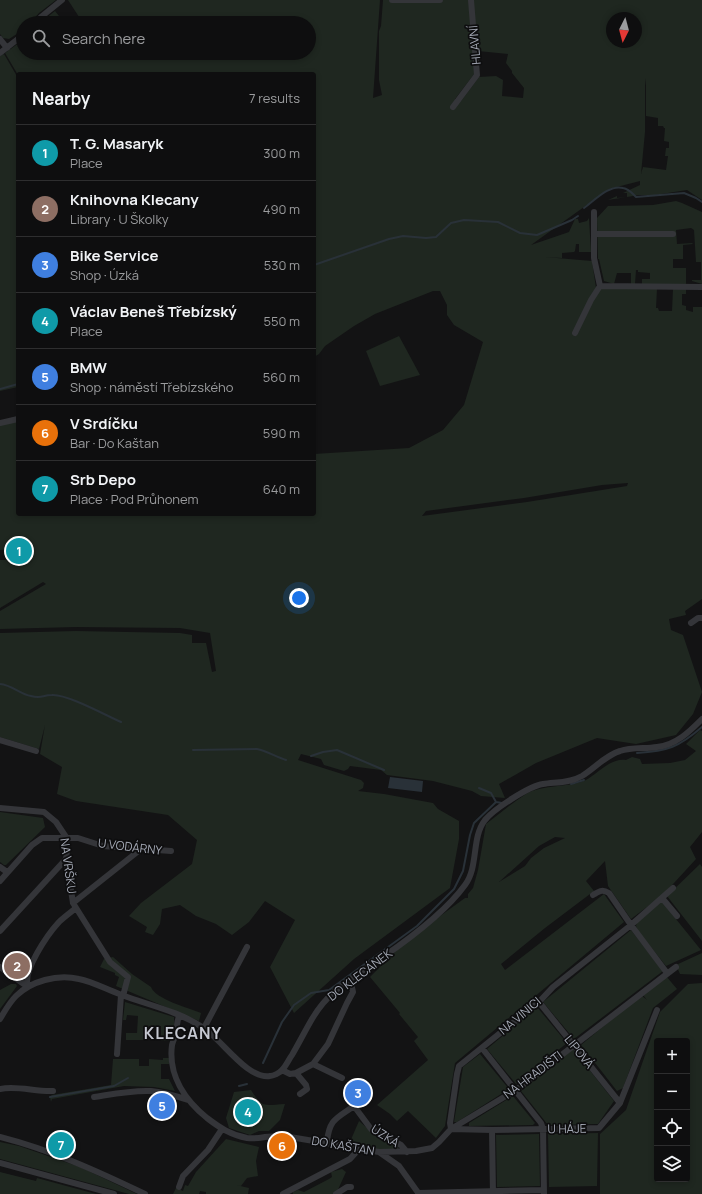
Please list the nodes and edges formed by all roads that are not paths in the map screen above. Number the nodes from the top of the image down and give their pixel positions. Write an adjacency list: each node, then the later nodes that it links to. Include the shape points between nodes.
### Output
1 (62, 0): 5 (street)
2 (392, 0): 3 (street)
3 (440, 0)
4 (471, 0): 10 (street, HLAVNÍ, via 477,75)
5 (42, 16)
6 (0, 39): 8 (street)
7 (16, 41): 8 (street)
8 (7, 48): 9 (street)
9 (0, 53)
10 (453, 107)
11 (594, 212): 12 (street)
12 (594, 234): 13 (street); 14 (street, via 594,258)
13 (673, 234)
14 (600, 286): 15 (street); 16 (street)
15 (702, 287)
16 (575, 333)
17 (16, 419): 18 (street)
18 (0, 423)
19 (702, 618): 20 (street)
20 (691, 623)
21 (702, 719): 43 (street, DO KLECÁNEK, via 670,744 613,754 578,778 529,788 490,816 481,826 468,882 456,896 408,938)
22 (0, 740): 23 (street)
23 (36, 751)
24 (0, 808): 25 (street, NA VRŠKU, via 44,812 56,822)
25 (66, 837): 26 (street, U VODÁRNY, via 103,846); 28 (street, NA VRŠKU); 30 (street, U VODÁRNY, via 42,838)
26 (141, 849): 27 (street, U VODÁRNY); 35 (street)
27 (172, 852)
28 (66, 859): 35 (street, NA VRŠKU); 38 (street)
29 (0, 867): 30 (street)
30 (7, 872): 31 (street, U VODÁRNY)
31 (0, 881)
32 (674, 888): 34 (street, NA VINICI)
33 (593, 895): 37 (street, via 604,890 609,893)
34 (662, 898): 36 (street); 37 (street, NA VINICI)
35 (75, 905): 44 (street, via 36,954 26,982); 45 (street, NA VRŠKU, via 110,962 128,977)
36 (677, 916)
37 (631, 925): 42 (street); 46 (street, NA VINICI, via 552,987)
38 (0, 931)
39 (247, 947): 50 (street)
40 (0, 967): 44 (street)
41 (676, 967): 42 (street, NA HRADIŠTI)
42 (667, 973): 51 (street, NA HRADIŠTI)
43 (350, 979): 54 (street, via 354,992 328,1044); 55 (street, DO KLECÁNEK, via 323,1002)
44 (28, 987): 45 (street, via 40,981 68,978 87,981); 49 (street, via 15,997)
45 (122, 997): 48 (street); 53 (street)
46 (539, 1002): 51 (street, LIPOVÁ); 52 (street, NA VINICI)
47 (656, 1010): 64 (street, U HÁJE)
48 (180, 1016): 50 (street); 63 (street, via 172,1044 172,1061 175,1078)
49 (0, 1019)
50 (204, 1028): 55 (street, via 257,1075 272,1076)
51 (573, 1045): 59 (street, NA HRADIŠTI); 64 (street, LIPOVÁ)
52 (482, 1048): 59 (street); 65 (street, NA VINICI, via 459,1066)
53 (117, 1054)
54 (313, 1064): 56 (street); 57 (street)
55 (282, 1070): 56 (street, via 290,1074)
56 (296, 1073): 61 (street, via 307,1089)
57 (342, 1078)
58 (0, 1089): 60 (street)
59 (516, 1090): 65 (street, NA HRADIŠTI); 66 (street)
60 (53, 1091)
61 (300, 1094)
62 (94, 1097): 63 (street, via 151,1091)
63 (188, 1100): 67 (street)
64 (620, 1103): 66 (street, U HÁJE, via 599,1128)
65 (451, 1129): 68 (street, U HÁJE); 73 (street, NA HRADIŠTI, via 432,1148)
66 (543, 1129): 68 (street, U HÁJE); 77 (street)
67 (222, 1130): 70 (street, DO KAŠTAN, via 249,1139 275,1136); 76 (street, via 208,1150 183,1176)
68 (492, 1130): 79 (street)
69 (0, 1138): 81 (street, via 67,1158)
70 (327, 1142): 71 (street, DO KAŠTAN); 73 (street, ÚZKÁ, via 330,1124 355,1103 371,1129 401,1145)
71 (359, 1149): 72 (street, DO KAŠTAN); 82 (street, via 350,1159)
72 (379, 1152): 73 (street, NA HRADIŠTI); 78 (street, DO KAŠTAN, via 399,1166)
73 (407, 1152)
74 (0, 1163): 80 (street)
75 (351, 1187): 83 (street)
76 (178, 1188)
77 (544, 1192): 79 (street)
78 (418, 1193): 79 (street)
79 (493, 1193)
80 (114, 1194)
81 (145, 1194)
82 (282, 1194)
83 (336, 1194)

